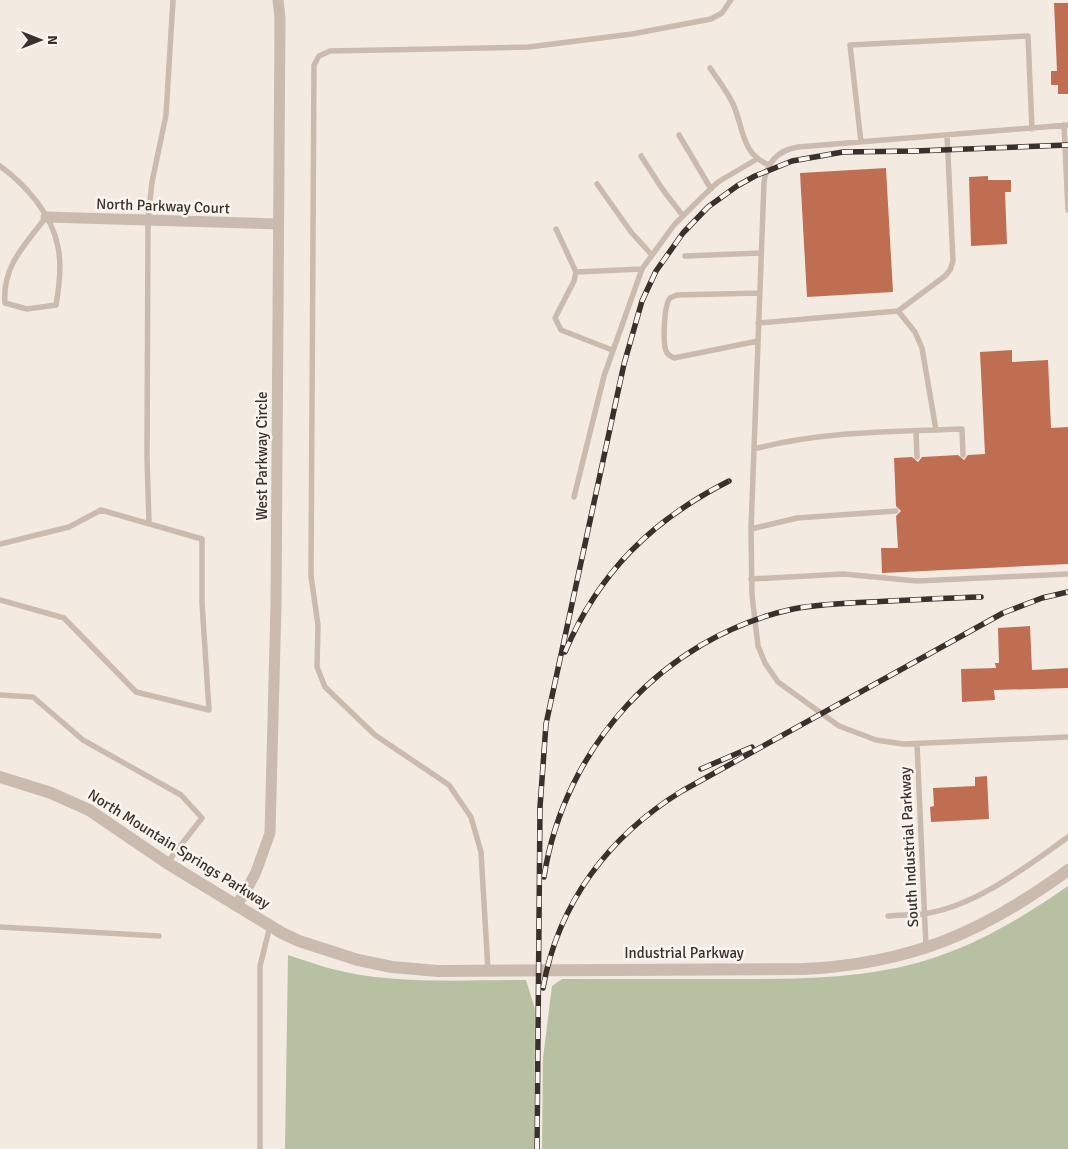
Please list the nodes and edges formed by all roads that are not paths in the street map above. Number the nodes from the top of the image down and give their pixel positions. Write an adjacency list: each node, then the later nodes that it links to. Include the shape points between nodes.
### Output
1 (173, 0): 20 (lane, via 166,115)
2 (278, 0): 21 (street, West Parkway Circle)
3 (731, 0): 61 (lane, via 722,13 711,19 632,34 509,48 330,51 319,56 314,65 311,576 318,625 317,667 325,688 355,718 439,777 465,806 476,828 480,846)
4 (710, 68): 11 (lane, via 731,100 745,144)
5 (1066, 125): 6 (lane); 12 (lane)
6 (1032, 129): 8 (lane); 9 (lane, via 1028,36 850,45)
7 (679, 135): 16 (lane)
8 (947, 135): 9 (lane); 29 (lane, via 952,265 945,276)
9 (861, 142): 14 (lane, via 791,148 778,155)
10 (641, 156): 18 (lane)
11 (757, 160): 14 (lane); 16 (lane)
12 (1067, 163): 17 (lane)
13 (0, 166): 19 (lane, via 21,181)
14 (769, 166): 23 (lane, via 764,177)
15 (597, 184): 24 (lane, via 630,232)
16 (711, 189): 18 (lane)
17 (1068, 210)
18 (684, 216): 24 (lane)
19 (46, 217): 19 (lane, via 8,269 5,303 27,309 56,305 58,246); 20 (street, North Parkway Court)
20 (148, 220): 21 (street, North Parkway Court); 40 (lane)
21 (278, 224): 53 (street, West Parkway Circle, via 276,605 270,833 256,872)
22 (556, 228): 27 (lane)
23 (761, 253): 25 (lane); 28 (lane)
24 (651, 254): 26 (lane)
25 (685, 256)
26 (642, 269): 27 (lane); 32 (lane)
27 (576, 272): 32 (lane, via 556,322 561,330)
28 (760, 293): 30 (lane); 31 (lane, via 678,295 670,298 665,309 665,348 674,358)
29 (898, 311): 30 (lane); 33 (lane, via 915,332 922,348)
30 (758, 323): 31 (lane)
31 (758, 340): 35 (lane)
32 (612, 350): 38 (lane)
33 (936, 430): 34 (lane); 36 (lane, via 962,429)
34 (916, 431): 35 (lane, via 814,436); 37 (lane)
35 (754, 449): 41 (lane)
36 (963, 455)
37 (917, 457)
38 (574, 497)
39 (896, 511): 41 (lane, via 797,518)
40 (149, 524): 42 (lane, via 101,510 69,527); 45 (lane, via 202,539 202,603 209,710 136,692 64,618)
41 (751, 529): 44 (lane)
42 (0, 544)
43 (1068, 574): 44 (lane, via 917,581 843,574)
44 (751, 579): 48 (lane, via 758,646 778,682 851,732 889,742)
45 (0, 600)
46 (0, 695): 51 (lane, via 33,697 83,740 181,795 202,818)
47 (1068, 737): 48 (lane)
48 (917, 744): 54 (lane, South Industrial Parkway)
49 (0, 777): 51 (street, North Mountain Springs Parkway, via 51,793 89,810)
50 (1068, 837): 54 (lane, via 990,889)
51 (167, 862): 53 (street, North Mountain Springs Parkway)
52 (1068, 870): 60 (street, Industrial Parkway, via 992,921)
53 (236, 904): 56 (street, North Mountain Springs Parkway)
54 (924, 914): 55 (lane); 60 (lane, South Industrial Parkway)
55 (888, 916)
56 (270, 926): 58 (street, North Mountain Springs Parkway); 62 (lane, via 260,966)
57 (0, 927): 59 (lane)
58 (282, 933): 61 (street, Industrial Parkway, via 325,951 383,965 438,971)
59 (159, 936)
60 (926, 949): 61 (street, Industrial Parkway, via 870,962 818,968)
61 (488, 970)
62 (260, 1149)

